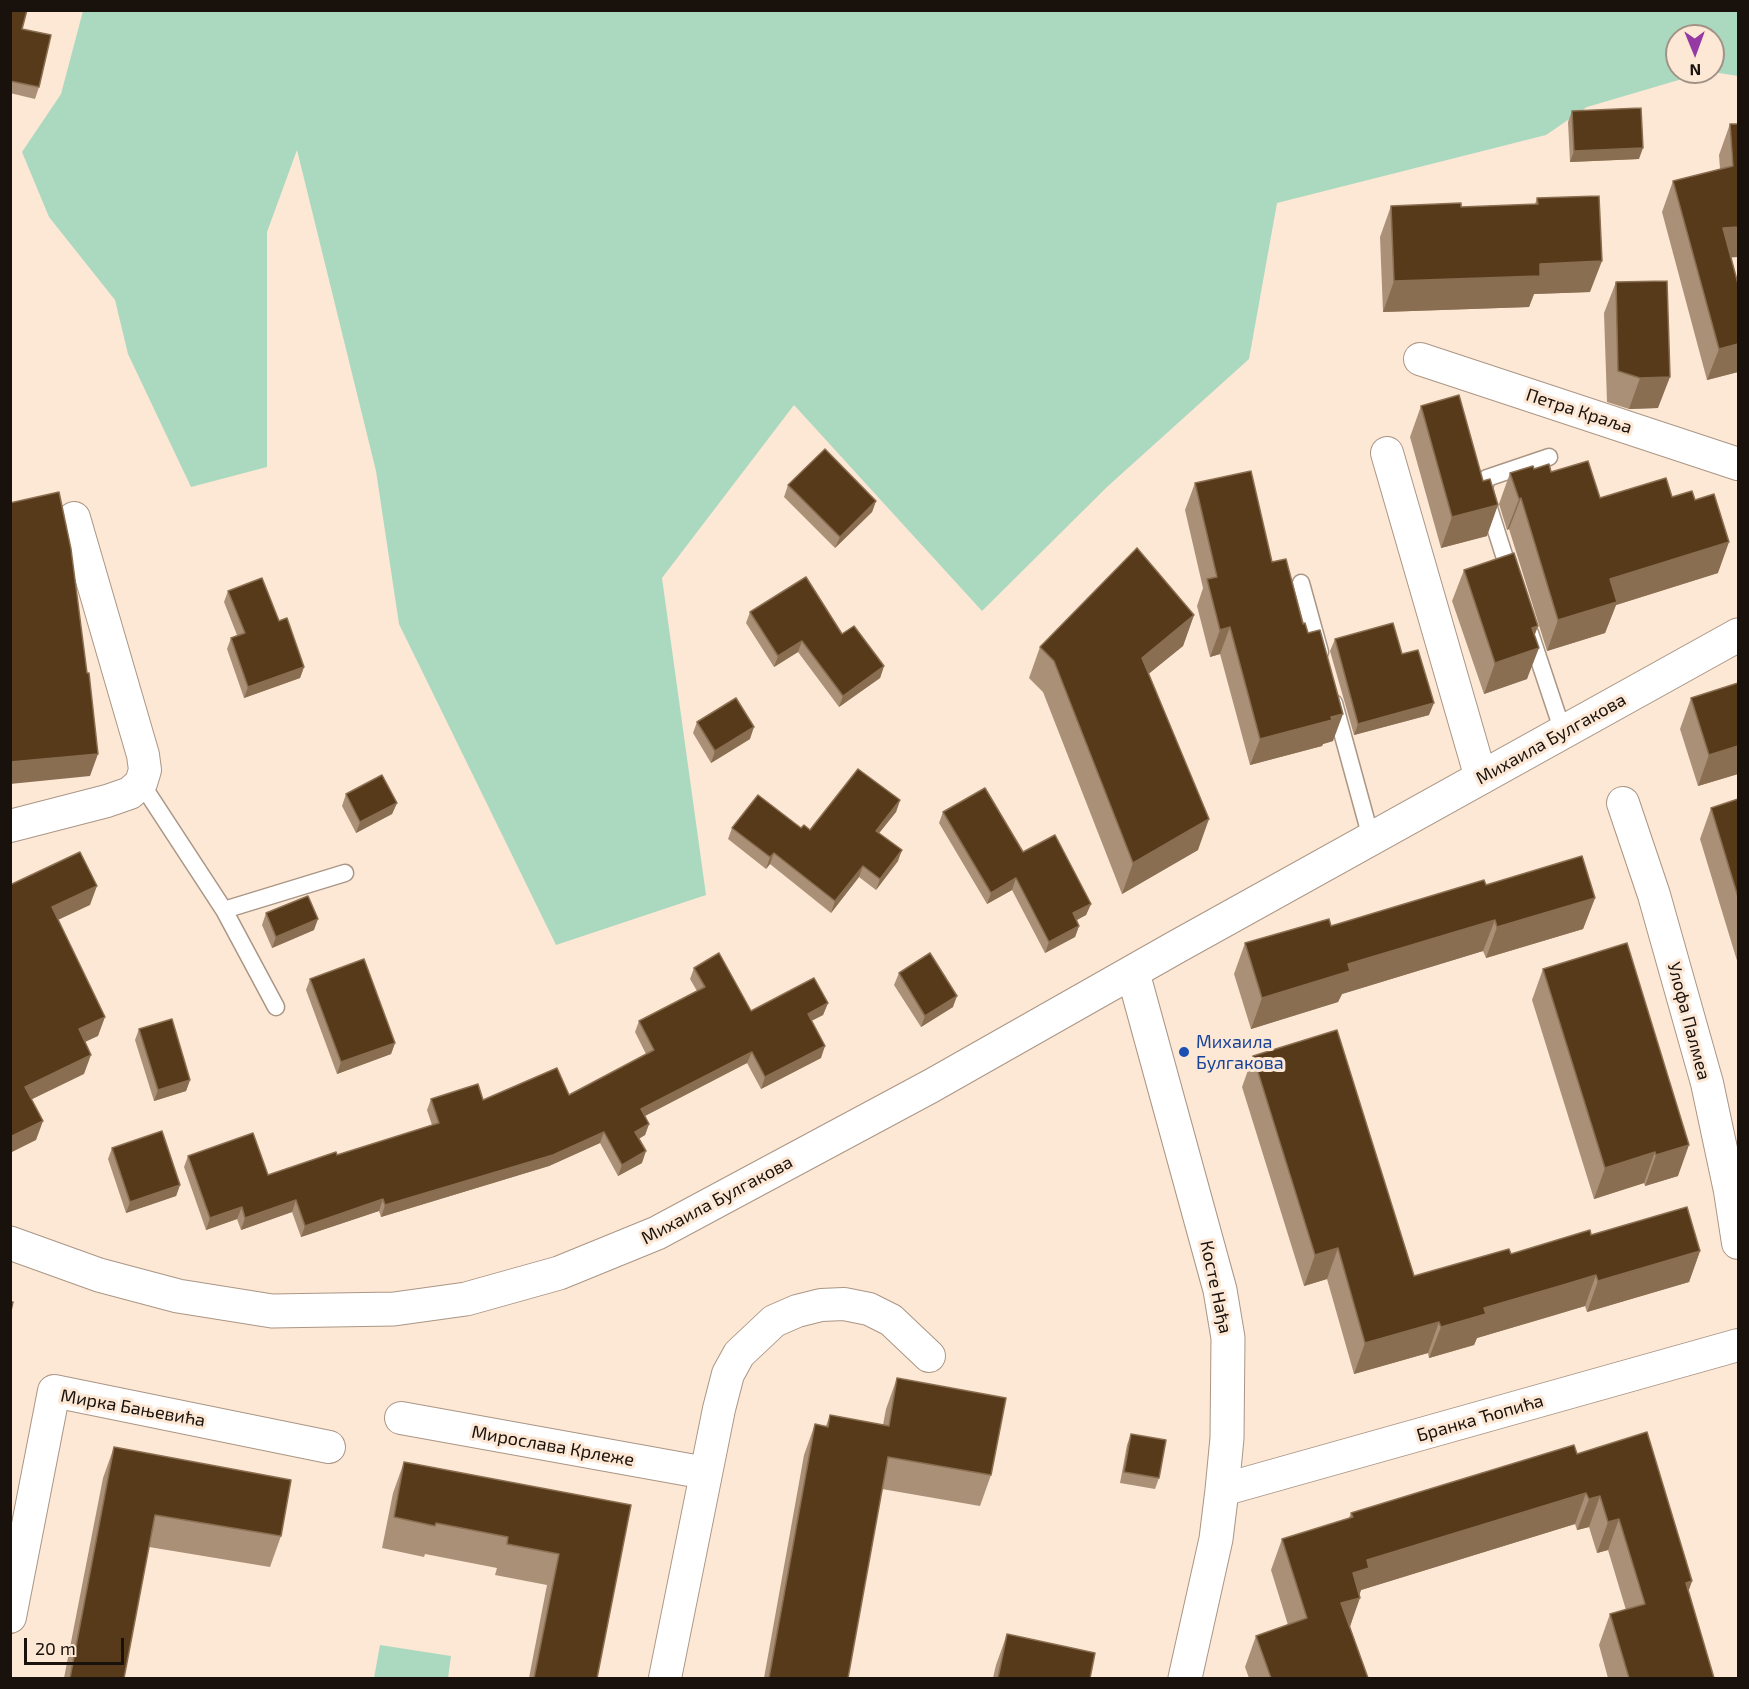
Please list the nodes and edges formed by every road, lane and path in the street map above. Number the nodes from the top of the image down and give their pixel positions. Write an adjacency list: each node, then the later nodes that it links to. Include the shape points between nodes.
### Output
1 (1420, 359): 4 (street, Петра Краља)
2 (1387, 453): 11 (street)
3 (1549, 457): 7 (lane, via 1487,478 1484,488)
4 (1738, 464)
5 (74, 518): 12 (street, via 143,755 145,770)
6 (1301, 583): 15 (lane)
7 (1518, 596)
8 (1525, 619): 10 (lane)
9 (1738, 635): 10 (street, Михаила Булгакова)
10 (1563, 732): 11 (street, Михаила Булгакова)
11 (1481, 778): 15 (street, Михаила Булгакова)
12 (141, 783): 14 (street, via 130,793 107,801); 17 (lane)
13 (1623, 803): 21 (street, Улофа Палмеа, via 1654,895 1707,1083)
14 (10, 826)
15 (1371, 838): 18 (street, Михаила Булгакова)
16 (345, 873): 17 (lane)
17 (224, 910): 19 (lane)
18 (1133, 973): 20 (street, Михаила Булгакова, via 657,1233 558,1274 466,1299 394,1309 272,1311 178,1296 99,1275); 27 (street, Косте Нађа, via 1220,1290 1228,1338)
19 (276, 1006)
20 (10, 1243)
21 (1738, 1243)
22 (1738, 1345): 27 (street, Бранка Ћопића)
23 (929, 1356): 26 (street, via 891,1320 869,1309 821,1305 774,1321 738,1354 728,1374)
24 (401, 1418): 26 (street, Мирослава Крлеже)
25 (329, 1447): 28 (street, Мирка Бањевића, via 54,1391)
26 (706, 1473): 29 (street)
27 (1222, 1490): 30 (street, Косте Нађа)
28 (10, 1617)
29 (665, 1678)
30 (1185, 1678)

